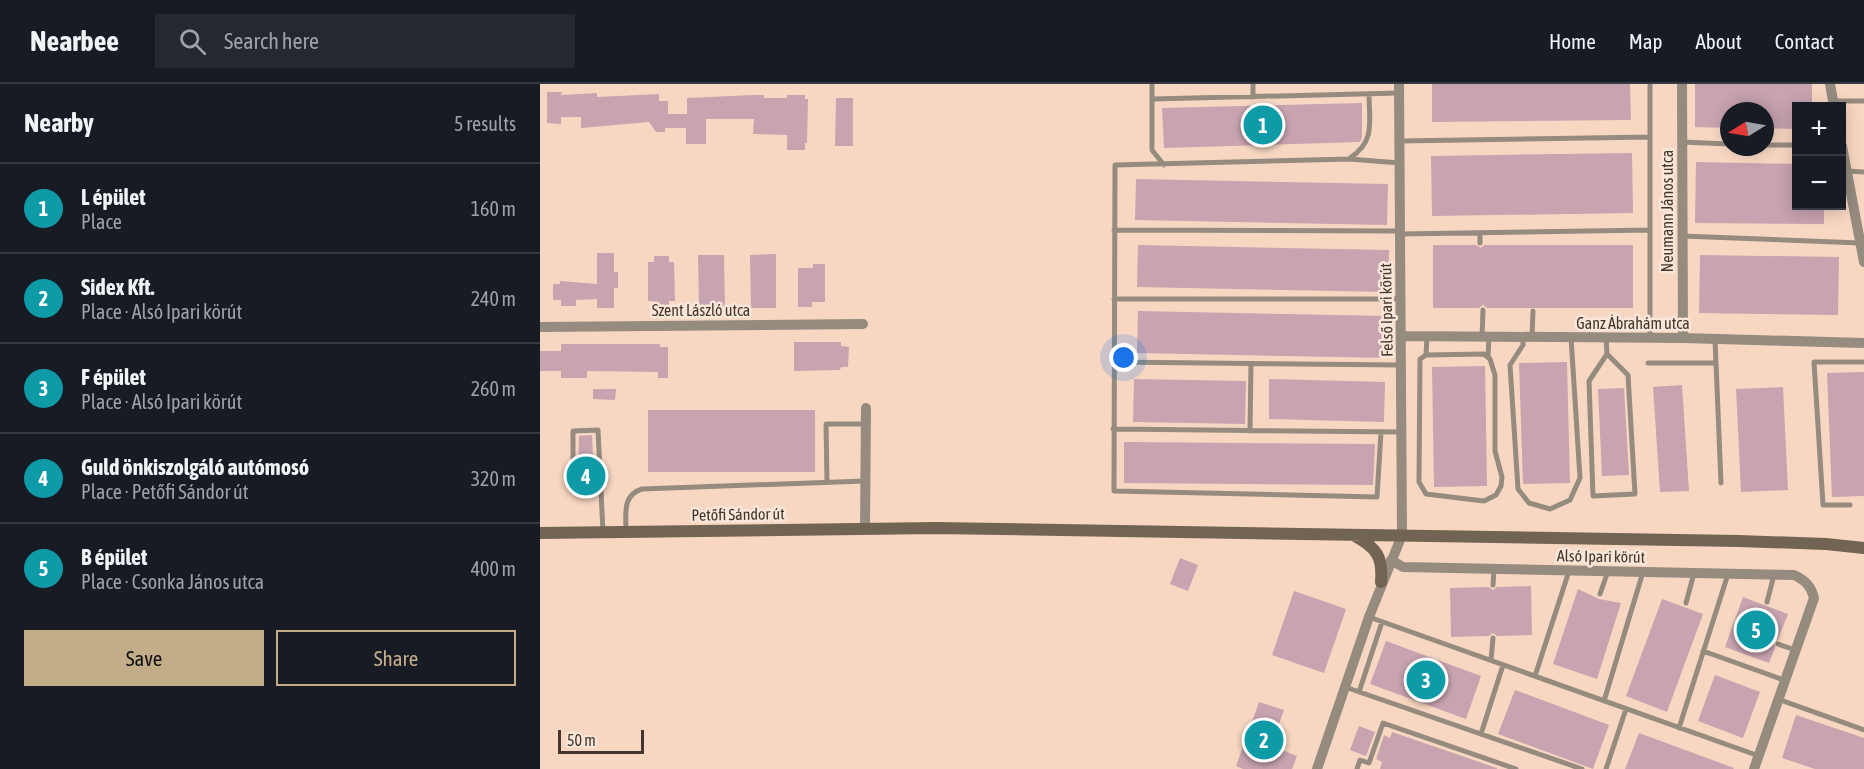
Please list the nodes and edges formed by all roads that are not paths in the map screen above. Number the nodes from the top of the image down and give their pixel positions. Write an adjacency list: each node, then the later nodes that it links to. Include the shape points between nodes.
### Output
1 (1152, 84): 9 (lane)
2 (1253, 84): 8 (lane)
3 (1650, 84): 13 (lane)
4 (1682, 84): 15 (street, Neumann János utca)
5 (1830, 84): 10 (street)
6 (1399, 88): 7 (lane); 14 (street, Felső Ipari körút)
7 (1368, 94): 8 (lane); 19 (lane, via 1368,141)
8 (1253, 97): 9 (lane)
9 (1153, 99): 21 (lane, via 1152,150)
10 (1834, 102)
11 (1864, 102): 12 (lane)
12 (1846, 103)
13 (1650, 137): 14 (lane); 25 (lane)
14 (1399, 141): 20 (street, Felső Ipari körút)
15 (1682, 142): 16 (lane); 28 (street, Neumann János utca)
16 (1720, 144)
17 (1774, 145): 18 (lane)
18 (1792, 146)
19 (1349, 159): 20 (lane); 21 (lane)
20 (1400, 163): 26 (street, Felső Ipari körút)
21 (1164, 165): 24 (lane, via 1115,165)
22 (1846, 171): 23 (lane); 30 (street)
23 (1864, 172)
24 (1114, 231): 26 (lane); 32 (lane)
25 (1650, 231): 27 (lane); 44 (lane)
26 (1401, 232): 27 (lane); 33 (street, Felső Ipari körút)
27 (1480, 232): 29 (lane)
28 (1682, 236): 30 (lane); 45 (street, Neumann János utca)
29 (1480, 243)
30 (1860, 243): 31 (street)
31 (1864, 262)
32 (1114, 299): 33 (lane); 51 (lane)
33 (1401, 299): 38 (street, Felső Ipari körút)
34 (1483, 310): 40 (lane)
35 (1533, 311): 41 (lane)
36 (863, 324): 37 (street, Szent László utca)
37 (540, 327)
38 (1402, 336): 39 (street, Ganz Ábrahám utca); 56 (street, Felső Ipari körút)
39 (1427, 337): 40 (street, Ganz Ábrahám utca); 49 (lane)
40 (1485, 337): 41 (street, Ganz Ábrahám utca); 50 (lane)
41 (1528, 337): 42 (street, Ganz Ábrahám utca); 42 (lane, via 1509,366 1518,489 1529,503 1550,509 1570,500 1580,478)
42 (1571, 337): 43 (street, Ganz Ábrahám utca)
43 (1606, 338): 44 (street, Ganz Ábrahám utca); 48 (lane)
44 (1650, 338): 45 (street, Ganz Ábrahám utca)
45 (1683, 338): 46 (street, Ganz Ábrahám utca)
46 (1715, 339): 47 (street, Ganz Ábrahám utca); 54 (lane)
47 (1864, 343)
48 (1607, 354): 48 (lane, via 1589,381 1593,496 1635,494 1628,375)
49 (1426, 355): 50 (lane); 50 (lane, via 1418,362 1420,487 1430,496 1484,501 1496,495 1502,477 1496,451 1495,375)
50 (1488, 356)
51 (1114, 362): 55 (lane); 59 (lane)
52 (1864, 362): 73 (lane, via 1814,362 1823,505)
53 (1648, 363): 54 (lane)
54 (1716, 363): 71 (lane)
55 (1251, 364): 56 (lane); 60 (lane)
56 (1402, 365): 62 (street, Felső Ipari körút)
57 (866, 408): 58 (street)
58 (866, 424): 69 (lane, via 826,424); 70 (street)
59 (1113, 429): 60 (lane); 61 (lane, via 1114,492 1377,496)
60 (1250, 431): 61 (lane)
61 (1381, 432): 62 (lane)
62 (1403, 432): 79 (street, Felső Ipari körút)
63 (599, 448): 64 (lane); 66 (lane); 72 (lane, via 595,441 598,430 573,431 577,465 572,471 576,485 582,490)
64 (592, 449)
65 (592, 457): 66 (lane)
66 (599, 457): 68 (lane)
67 (593, 465): 68 (lane)
68 (600, 465): 72 (lane)
69 (826, 481): 70 (lane); 76 (lane, via 642,489 632,493 627,501)
70 (866, 481): 74 (street)
71 (1721, 483)
72 (601, 491): 75 (lane)
73 (1850, 505)
74 (865, 529): 76 (main road, Petőfi Sándor út); 78 (main road, Petőfi Sándor út)
75 (603, 532): 76 (main road, Petőfi Sándor út); 77 (main road, Petőfi Sándor út)
76 (626, 532)
77 (540, 533)
78 (1352, 534): 79 (main road, Petőfi Sándor út); 89 (main road, via 1377,551 1382,561)
79 (1402, 535): 80 (main road, Petőfi Sándor út); 81 (street)
80 (1864, 548)
81 (1391, 560): 82 (street, Alsó Ipari körút, via 1403,567); 89 (street)
82 (1494, 568): 83 (street, Alsó Ipari körút); 90 (lane)
83 (1569, 571): 84 (street, Alsó Ipari körút); 102 (lane)
84 (1608, 571): 85 (street, Alsó Ipari körút); 91 (lane)
85 (1643, 572): 86 (street, Alsó Ipari körút); 107 (lane)
86 (1694, 573): 87 (street, Alsó Ipari körút); 93 (lane)
87 (1728, 574): 88 (street, Alsó Ipari körút); 99 (lane)
88 (1774, 575): 92 (lane); 98 (street, Alsó Ipari körút, via 1794,575 1809,585 1814,598)
89 (1381, 582): 94 (street)
90 (1493, 585)
91 (1600, 594)
92 (1767, 602)
93 (1686, 603)
94 (1369, 617): 95 (lane); 104 (street)
95 (1382, 622): 100 (lane); 105 (lane)
96 (1493, 638): 100 (lane)
97 (1778, 644): 98 (lane)
98 (1795, 650): 103 (street)
99 (1703, 651): 103 (lane); 109 (lane)
100 (1491, 660): 101 (lane)
101 (1503, 665): 102 (lane); 111 (lane)
102 (1535, 676): 107 (lane)
103 (1784, 680): 106 (street)
104 (1345, 687): 105 (lane); 113 (street)
105 (1359, 692): 111 (lane)
106 (1778, 699): 110 (lane); 112 (street)
107 (1604, 701): 108 (lane)
108 (1626, 709): 109 (lane); 117 (lane)
109 (1679, 728): 112 (lane)
110 (1864, 730)
111 (1480, 734): 116 (lane)
112 (1758, 765)
113 (1317, 769)
114 (1357, 769): 115 (lane, via 1360,760 1369,763 1383,723)
115 (1516, 769)
116 (1582, 769)
117 (1606, 769)

